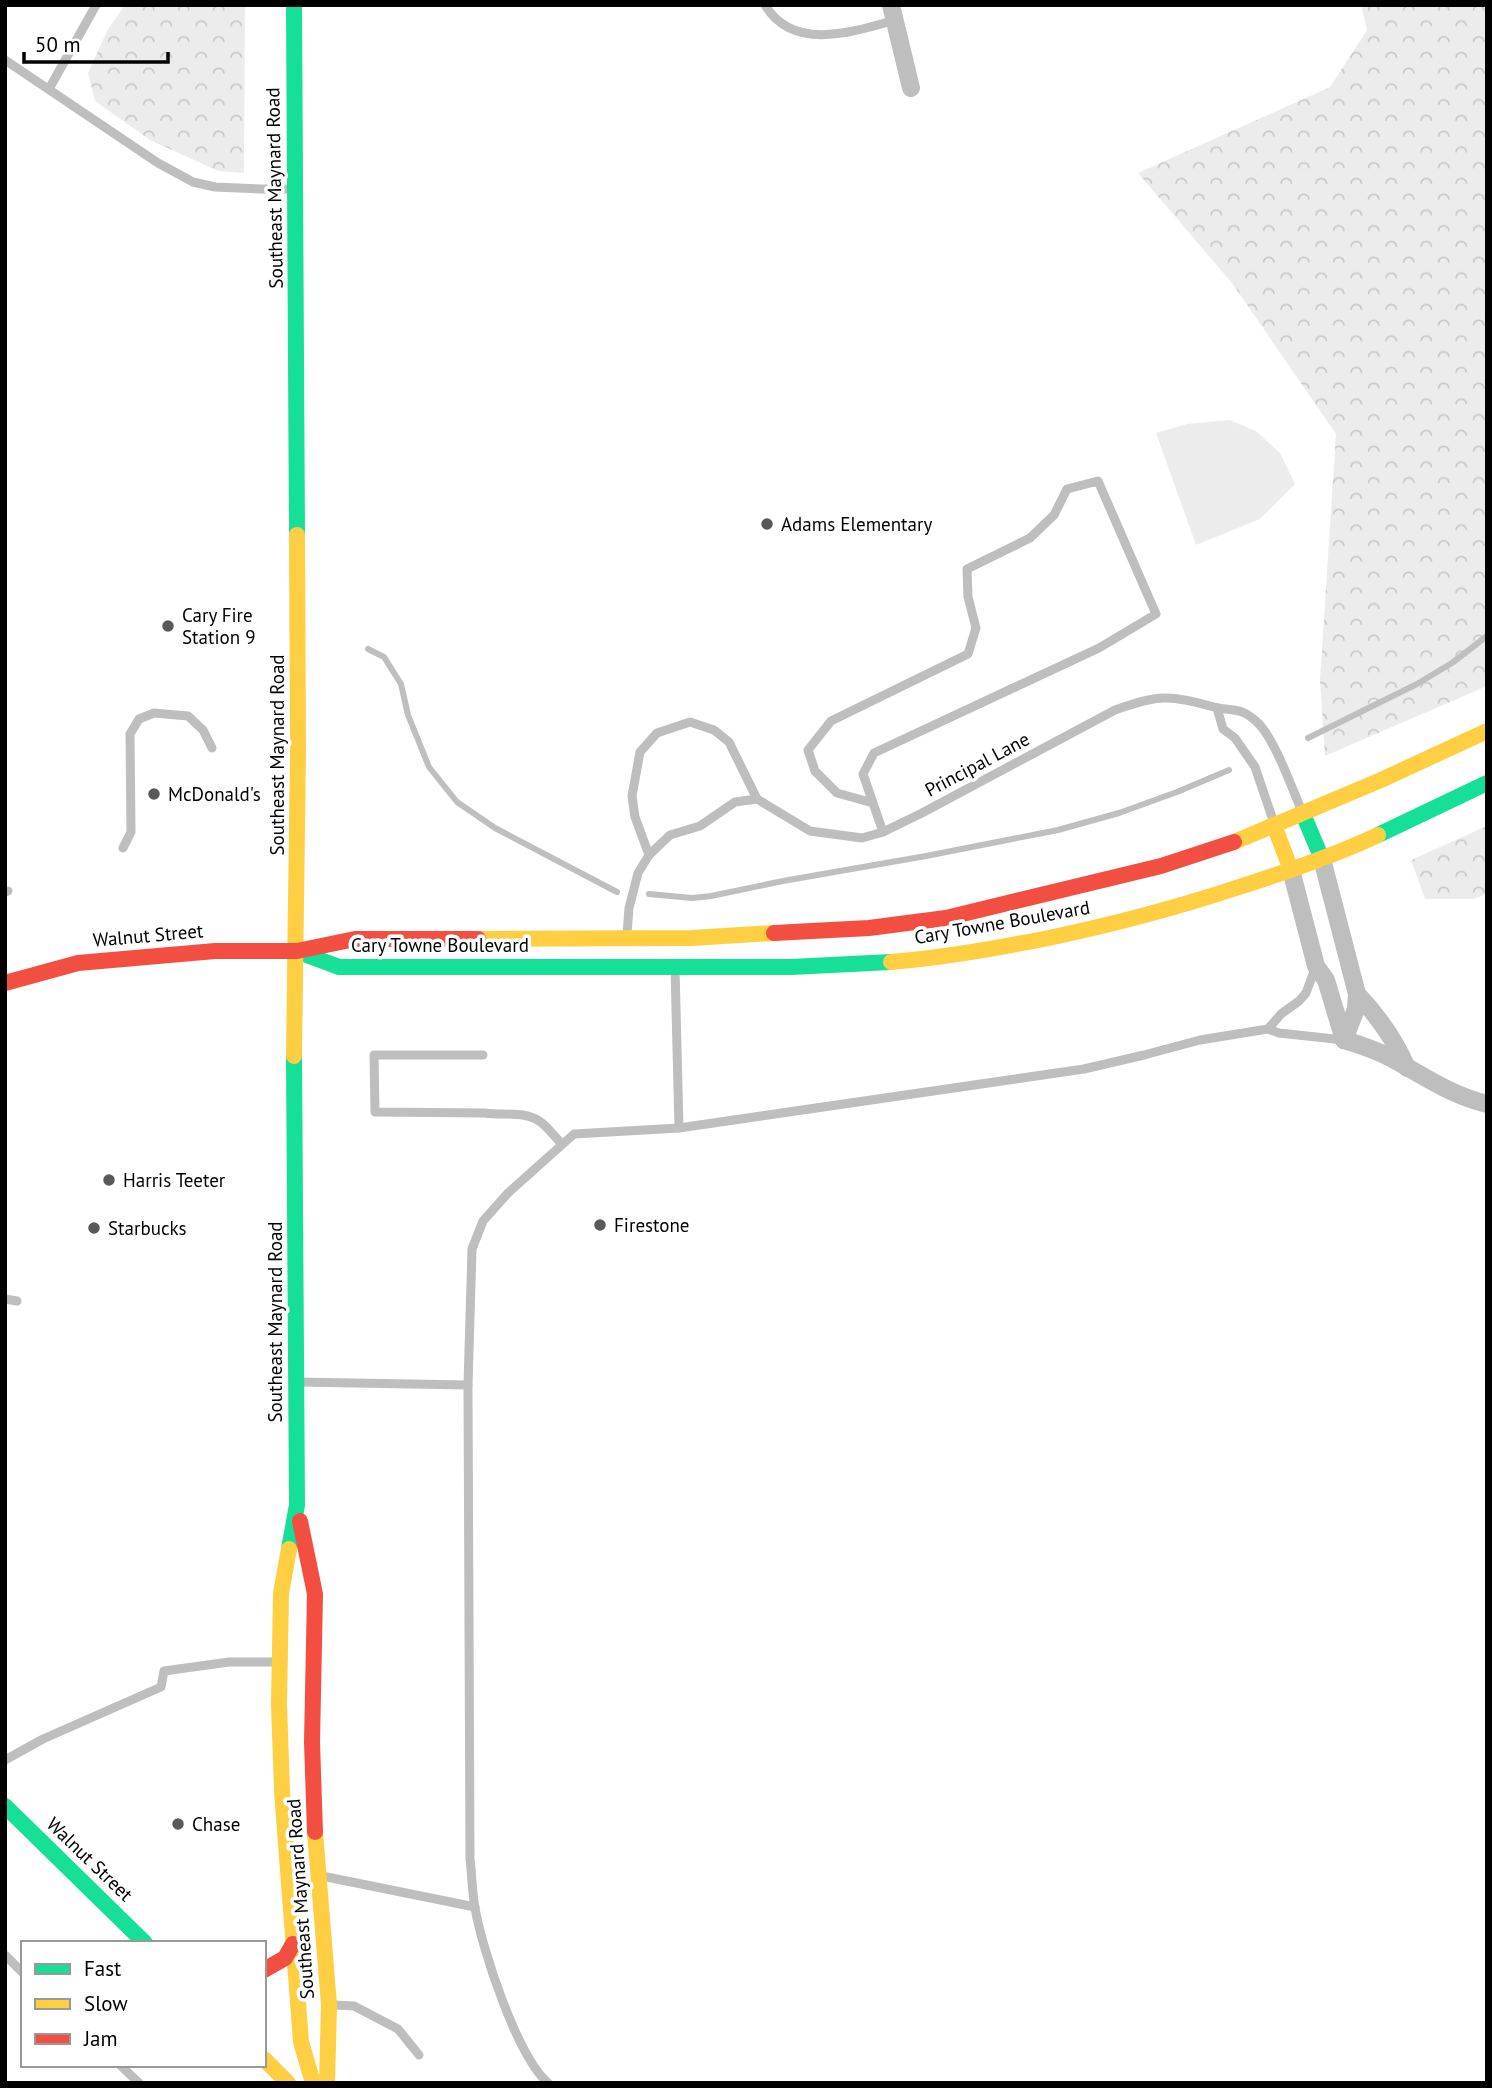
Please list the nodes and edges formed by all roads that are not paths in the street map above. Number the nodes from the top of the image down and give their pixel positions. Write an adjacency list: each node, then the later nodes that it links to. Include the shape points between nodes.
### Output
1 (96, 5): 7 (lane)
2 (294, 5): 8 (main road, Southeast Maynard Road)
3 (765, 5): 4 (lane, via 780,23 796,32 823,35 855,31)
4 (893, 13): 6 (street)
5 (5, 60): 7 (lane)
6 (911, 88)
7 (49, 89): 8 (lane, via 193,183)
8 (295, 189): 23 (main road, Southeast Maynard Road)
9 (1217, 708): 15 (lane, Principal Lane, via 1241,710 1259,724); 16 (lane, via 1223,729 1255,767); 17 (lane, Principal Lane, via 1163,697 1115,710)
10 (1487, 731): 15 (main road, Cary Towne Boulevard)
11 (212, 748): 18 (lane, via 203,730 188,716 154,713 139,719 130,734 131,832)
12 (1487, 783): 20 (main road, Cary Towne Boulevard)
13 (757, 799): 17 (lane, Principal Lane, via 810,831 862,838); 19 (lane, via 735,803 700,826 670,835); 19 (lane, via 729,742 714,730 690,722 657,733 640,752 632,796)
14 (873, 803): 14 (lane, via 863,774 874,753 1099,648 1156,614 1098,481 1067,489 1054,515 1030,538 967,569 976,628 968,654 831,721 808,750 815,771 837,793); 17 (lane)
15 (1303, 814): 16 (main road, Cary Towne Boulevard); 20 (main road)
16 (1274, 825): 21 (main road); 22 (main road, Cary Towne Boulevard, via 1161,866 946,918 869,928)
17 (883, 832)
18 (123, 848)
19 (649, 855): 22 (lane, via 638,873)
20 (1322, 859): 21 (main road, Cary Towne Boulevard); 27 (street)
21 (1291, 870): 24 (main road, Cary Towne Boulevard, via 1166,911 990,949 895,962); 25 (street)
22 (626, 938): 23 (main road, Cary Towne Boulevard, via 355,939)
23 (297, 951): 24 (main road, Cary Towne Boulevard, via 339,967); 26 (main road, Walnut Street, via 215,951 78,963); 37 (main road, Southeast Maynard Road)
24 (674, 966): 33 (lane)
25 (1316, 966): 28 (lane, via 1306,993); 29 (street, via 1326,980)
26 (5, 983)
27 (1357, 994): 29 (street); 31 (street, via 1397,1045)
28 (1268, 1029): 29 (lane); 33 (lane, via 1200,1040 1084,1069)
29 (1345, 1040): 31 (street)
30 (483, 1055): 34 (lane, via 374,1055 375,1112 529,1116)
31 (1407, 1068): 32 (street, via 1442,1088)
32 (1487, 1104)
33 (679, 1128): 34 (lane, via 574,1134)
34 (562, 1144): 38 (lane, via 483,1221 472,1249)
35 (5, 1299): 36 (lane)
36 (17, 1301)
37 (296, 1382): 38 (lane); 39 (main road, Southeast Maynard Road)
38 (468, 1385): 44 (lane, via 470,1846)
39 (297, 1505): 40 (main road, Southeast Maynard Road, via 281,1593); 43 (main road, Southeast Maynard Road, via 315,1594 312,1742)
40 (280, 1662): 41 (lane, via 229,1661 164,1671 161,1687); 46 (main road, Southeast Maynard Road, via 282,1791)
41 (5, 1760)
42 (5, 1806): 45 (main road, Walnut Street)
43 (318, 1876): 44 (lane); 50 (main road, Southeast Maynard Road)
44 (475, 1908): 58 (lane, via 512,2025 538,2074)
45 (143, 1941)
46 (293, 1944): 48 (main road, via 285,1958); 56 (main road, Southeast Maynard Road, via 301,2042)
47 (5, 1955): 49 (lane)
48 (266, 1969)
49 (21, 1971)
50 (329, 2005): 51 (lane, via 354,2006 397,2029); 57 (main road, Southeast Maynard Road)
51 (419, 2055)
52 (266, 2061): 55 (main road)
53 (122, 2067): 54 (lane)
54 (139, 2083)
55 (288, 2083)
56 (313, 2083)
57 (327, 2083)
58 (548, 2083)

